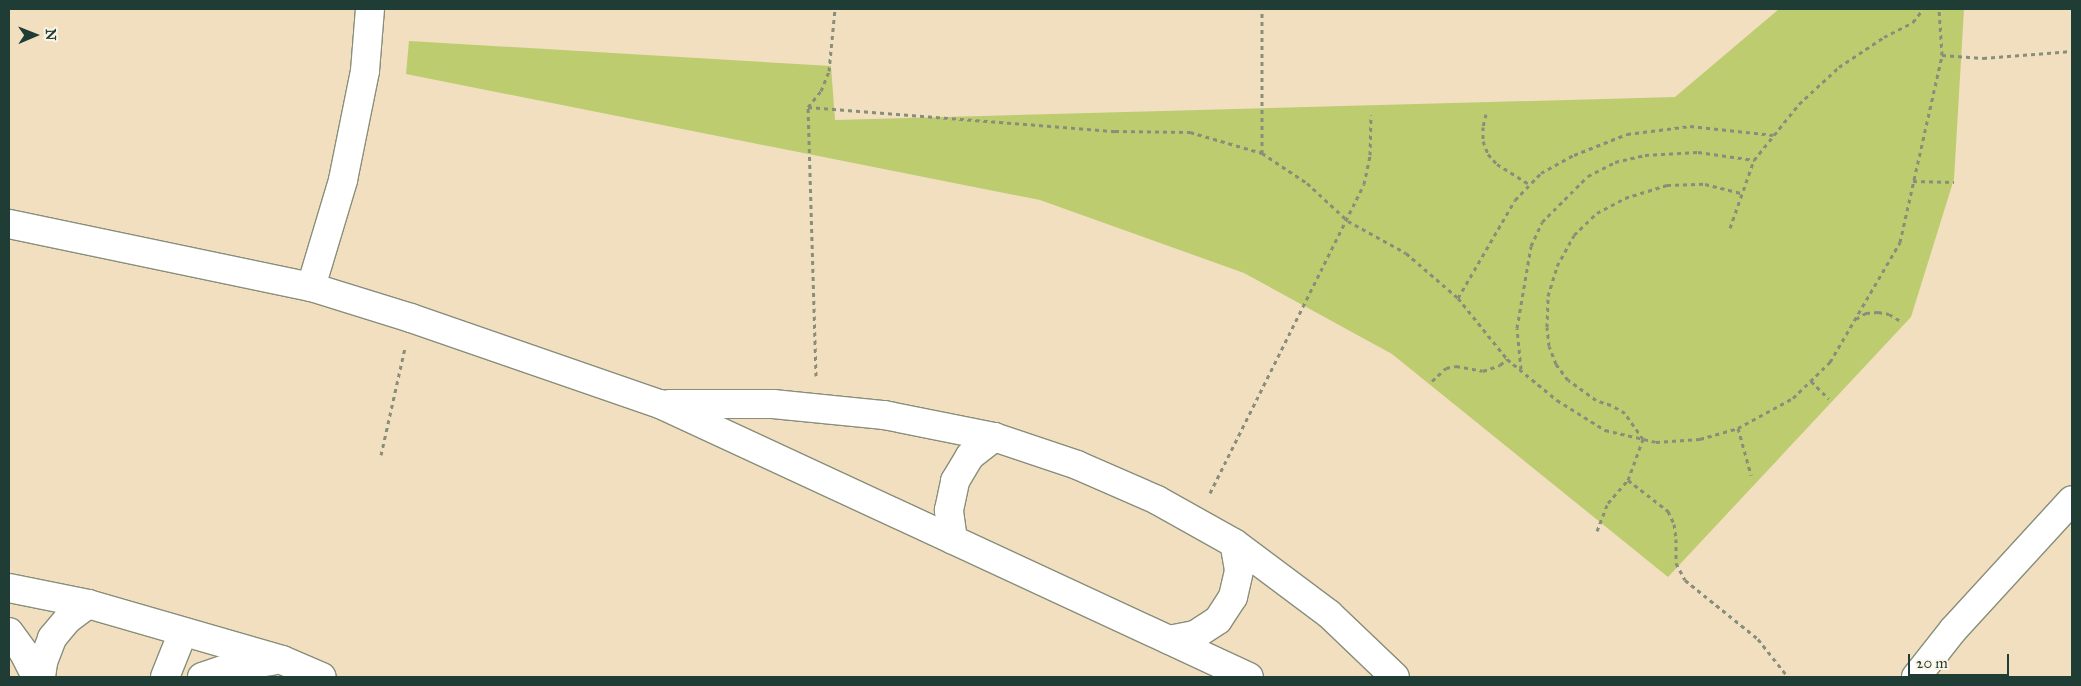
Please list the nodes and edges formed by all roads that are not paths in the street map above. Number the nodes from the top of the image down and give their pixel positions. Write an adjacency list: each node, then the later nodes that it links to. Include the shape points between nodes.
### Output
1 (370, 9): 3 (street, via 365,71 343,180)
2 (9, 224): 3 (street)
3 (311, 286): 4 (street)
4 (660, 404): 5 (street, via 817,407 884,415); 7 (street)
5 (994, 437): 7 (street, via 970,456 955,481 949,510); 8 (street, via 1077,465 1157,500)
6 (2072, 500): 22 (street, via 1953,630)
7 (953, 540): 13 (street)
8 (1234, 543): 13 (street, via 1239,570 1234,597 1218,620 1195,635); 21 (street, via 1329,614)
9 (9, 588): 10 (street)
10 (88, 604): 12 (street); 16 (street, via 68,619 52,638)
11 (9, 632): 15 (street)
12 (183, 632): 14 (street); 17 (street)
13 (1169, 640): 20 (street)
14 (282, 660): 18 (street, via 228,668); 19 (street)
15 (36, 677)
16 (41, 677)
17 (165, 677)
18 (202, 677)
19 (322, 677)
20 (1248, 677)
21 (1395, 677)
22 (1916, 677)

